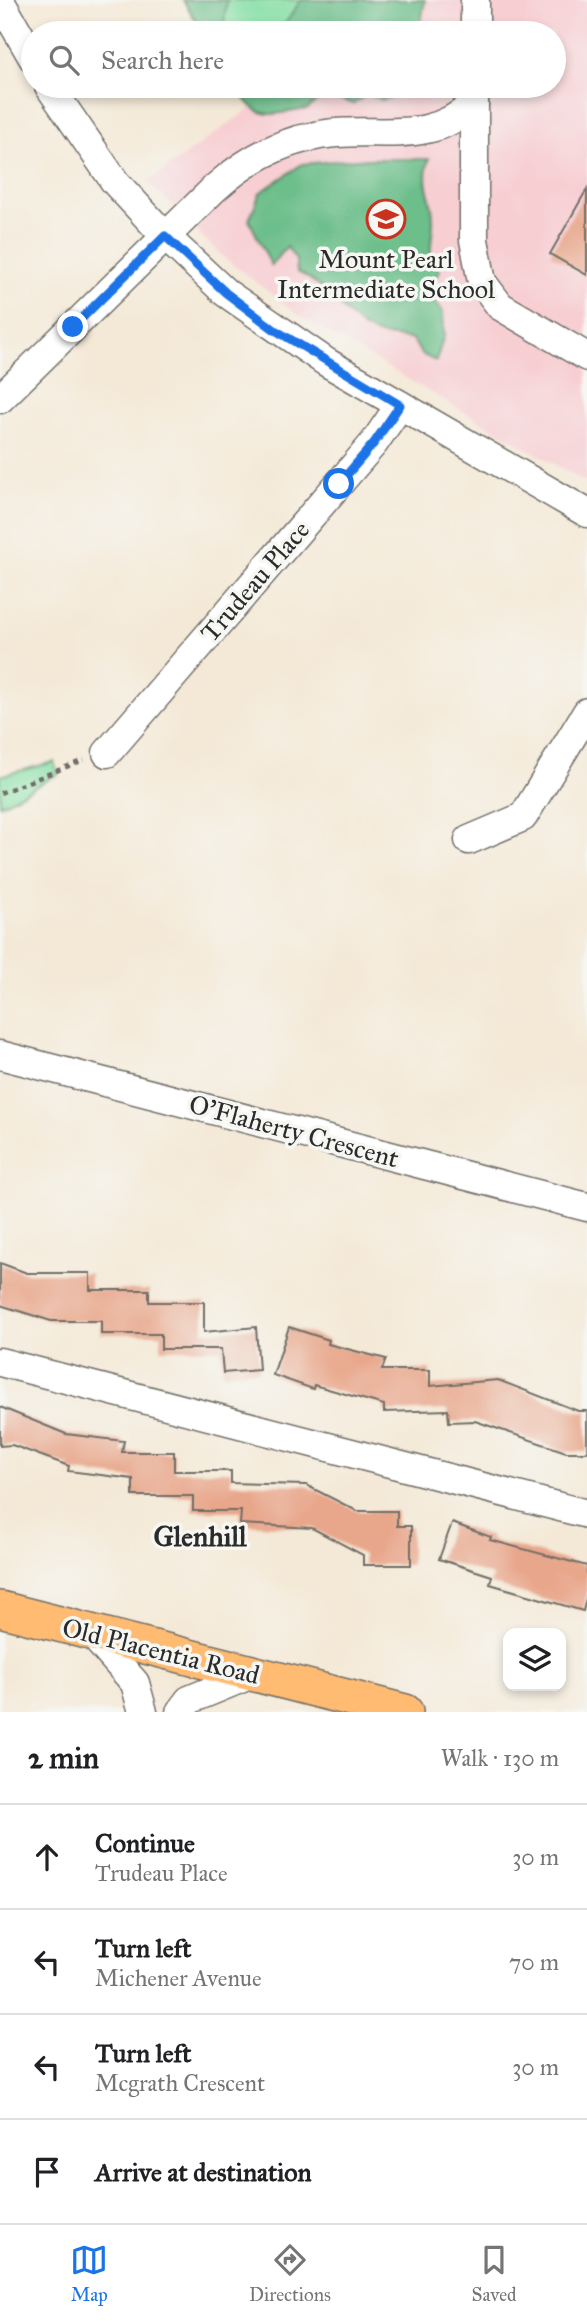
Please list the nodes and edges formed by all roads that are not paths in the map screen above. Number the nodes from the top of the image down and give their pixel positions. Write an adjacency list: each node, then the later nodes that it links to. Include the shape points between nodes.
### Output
1 (475, 0): 3 (street)
2 (0, 3): 4 (street)
3 (475, 21)
4 (21, 38)
5 (57, 98): 8 (street, via 108,174)
6 (472, 98): 8 (street, via 452,122 428,131 337,132 270,149 232,173)
7 (474, 98): 9 (street, via 474,240 482,282 500,306)
8 (165, 236): 10 (street); 11 (street, via 259,318)
9 (587, 357)
10 (0, 399)
11 (400, 405): 12 (street); 14 (street, Trudeau Place, via 374,443)
12 (587, 513)
13 (587, 712): 15 (street, via 523,817)
14 (107, 753)
15 (469, 840)
16 (0, 1055): 17 (street, O'Flaherty Crescent)
17 (587, 1207)
18 (0, 1362): 19 (street)
19 (587, 1514)
20 (0, 1609): 21 (main road, Old Placentia Road)
21 (92, 1634): 22 (main road, Old Placentia Road); 23 (street, via 135,1683)
22 (252, 1674): 24 (street, via 189,1699); 25 (main road, Old Placentia Road)
23 (143, 1712)
24 (180, 1712)
25 (405, 1712)

